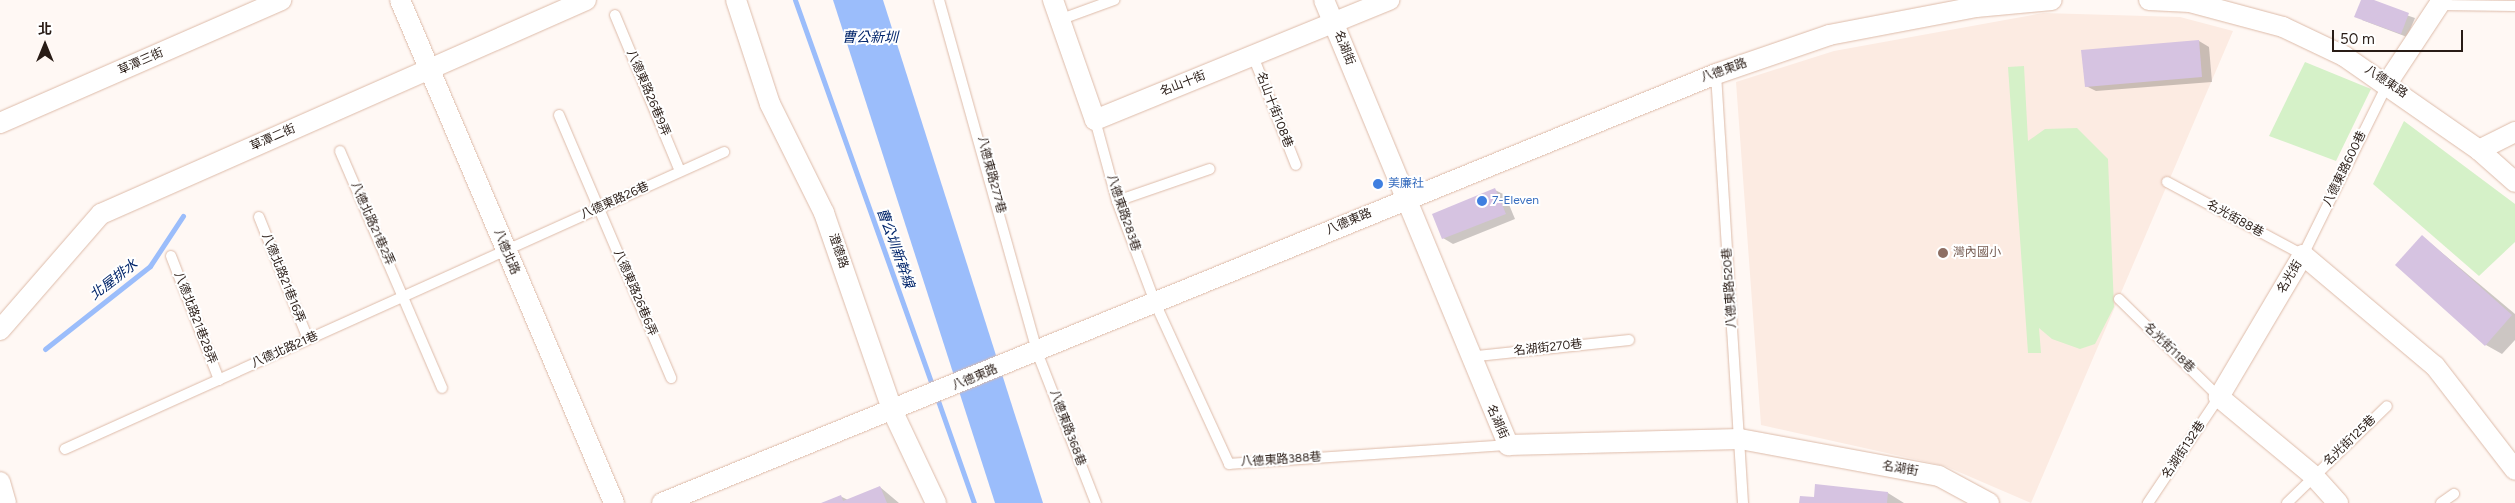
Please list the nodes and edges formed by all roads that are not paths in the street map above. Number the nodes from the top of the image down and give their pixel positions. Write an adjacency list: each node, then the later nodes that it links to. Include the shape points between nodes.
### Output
1 (281, 0): 24 (street, 草潭三街)
2 (400, 0): 19 (street, 八德北路)
3 (586, 0): 19 (street, 草潭二街)
4 (736, 0): 54 (street, 澄德路, via 770,104 824,214)
5 (939, 0): 47 (lane, 八德東路277巷)
6 (1054, 0): 16 (street)
7 (1114, 0): 16 (lane)
8 (1324, 0): 17 (street, 名湖街)
9 (1389, 0): 17 (street, 名山十街)
10 (2052, 0): 20 (street, 八德東路, via 1976,7 1830,35)
11 (2149, 0): 12 (street, 八德東路)
12 (2190, 1): 21 (street, 八德東路, via 2283,26)
13 (2442, 2): 14 (lane); 21 (street)
14 (2515, 6)
15 (615, 15): 31 (lane, 八德東路26巷9弄)
16 (1060, 20): 23 (street)
17 (1335, 25): 18 (street, 名山十街); 34 (street, 名湖街)
18 (1253, 56): 23 (street, 名山十街); 29 (lane, 名山十街108巷)
19 (430, 69): 38 (street, 八德北路); 44 (street, 草潭二街, via 101,214)
20 (1716, 74): 34 (street, 八德東路); 55 (lane, 八德東路520巷)
21 (2388, 82): 26 (street, 八德東路); 40 (lane, 八德東路600巷)
22 (559, 115): 36 (lane, 八德東路26巷6弄)
23 (1095, 120): 35 (lane, 八德東路283巷)
24 (0, 123)
25 (2515, 132): 26 (street)
26 (2480, 150): 33 (street, 八德東路)
27 (340, 151): 41 (lane, 八德北路21巷2弄)
28 (724, 152): 31 (lane, 八德東路26巷)
29 (1296, 165)
30 (1210, 169): 35 (lane)
31 (680, 171): 36 (lane, 八德東路26巷)
32 (2168, 182): 40 (lane, 名光街88巷)
33 (2515, 182)
34 (1405, 198): 43 (street, 八德東路); 48 (street, 名湖街)
35 (1117, 201): 43 (lane, 八德東路283巷)
36 (599, 208): 38 (lane, 八德東路26巷); 49 (lane, 八德東路26巷6弄)
37 (259, 217): 45 (lane, 八德北路21巷16弄)
38 (506, 250): 41 (lane, 八德北路21巷); 63 (street, 八德北路)
39 (171, 256): 50 (lane, 八德北路21巷28弄)
40 (2302, 256): 52 (street, 名光街); 58 (street, 名光街, via 2435,366)
41 (404, 296): 45 (lane, 八德北路21巷); 51 (lane, 八德北路21巷2弄)
42 (2118, 299): 52 (lane, 名光街118巷)
43 (1156, 305): 47 (street, 八德東路); 56 (lane, 八德東路388巷, via 1229,464)
44 (0, 330)
45 (308, 339): 50 (lane, 八德北路21巷)
46 (1629, 340): 48 (lane, 名湖街270巷)
47 (1038, 352): 54 (street, 八德東路); 66 (lane, 八德東路368巷)
48 (1468, 357): 56 (street, 名湖街)
49 (671, 378)
50 (219, 380): 57 (lane, 八德北路21巷)
51 (442, 388)
52 (2219, 397): 59 (street); 69 (lane, 名湖街132巷)
53 (2387, 406): 59 (lane, 名光街125巷)
54 (893, 412): 64 (street, 八德東路); 65 (street, 澄德路)
55 (1740, 439): 56 (street, 名湖街); 67 (lane, 八德東路520巷); 68 (street, 名湖街, via 1940,476)
56 (1508, 445)
57 (65, 449)
58 (2515, 470)
59 (2314, 476): 70 (lane, 名光街125巷); 71 (street)
60 (0, 482): 62 (street)
61 (2454, 494): 72 (lane)
62 (6, 503)
63 (614, 503)
64 (662, 503)
65 (936, 503)
66 (1096, 503)
67 (1743, 503)
68 (1989, 503)
69 (2148, 503)
70 (2287, 503)
71 (2338, 503)
72 (2441, 503)

